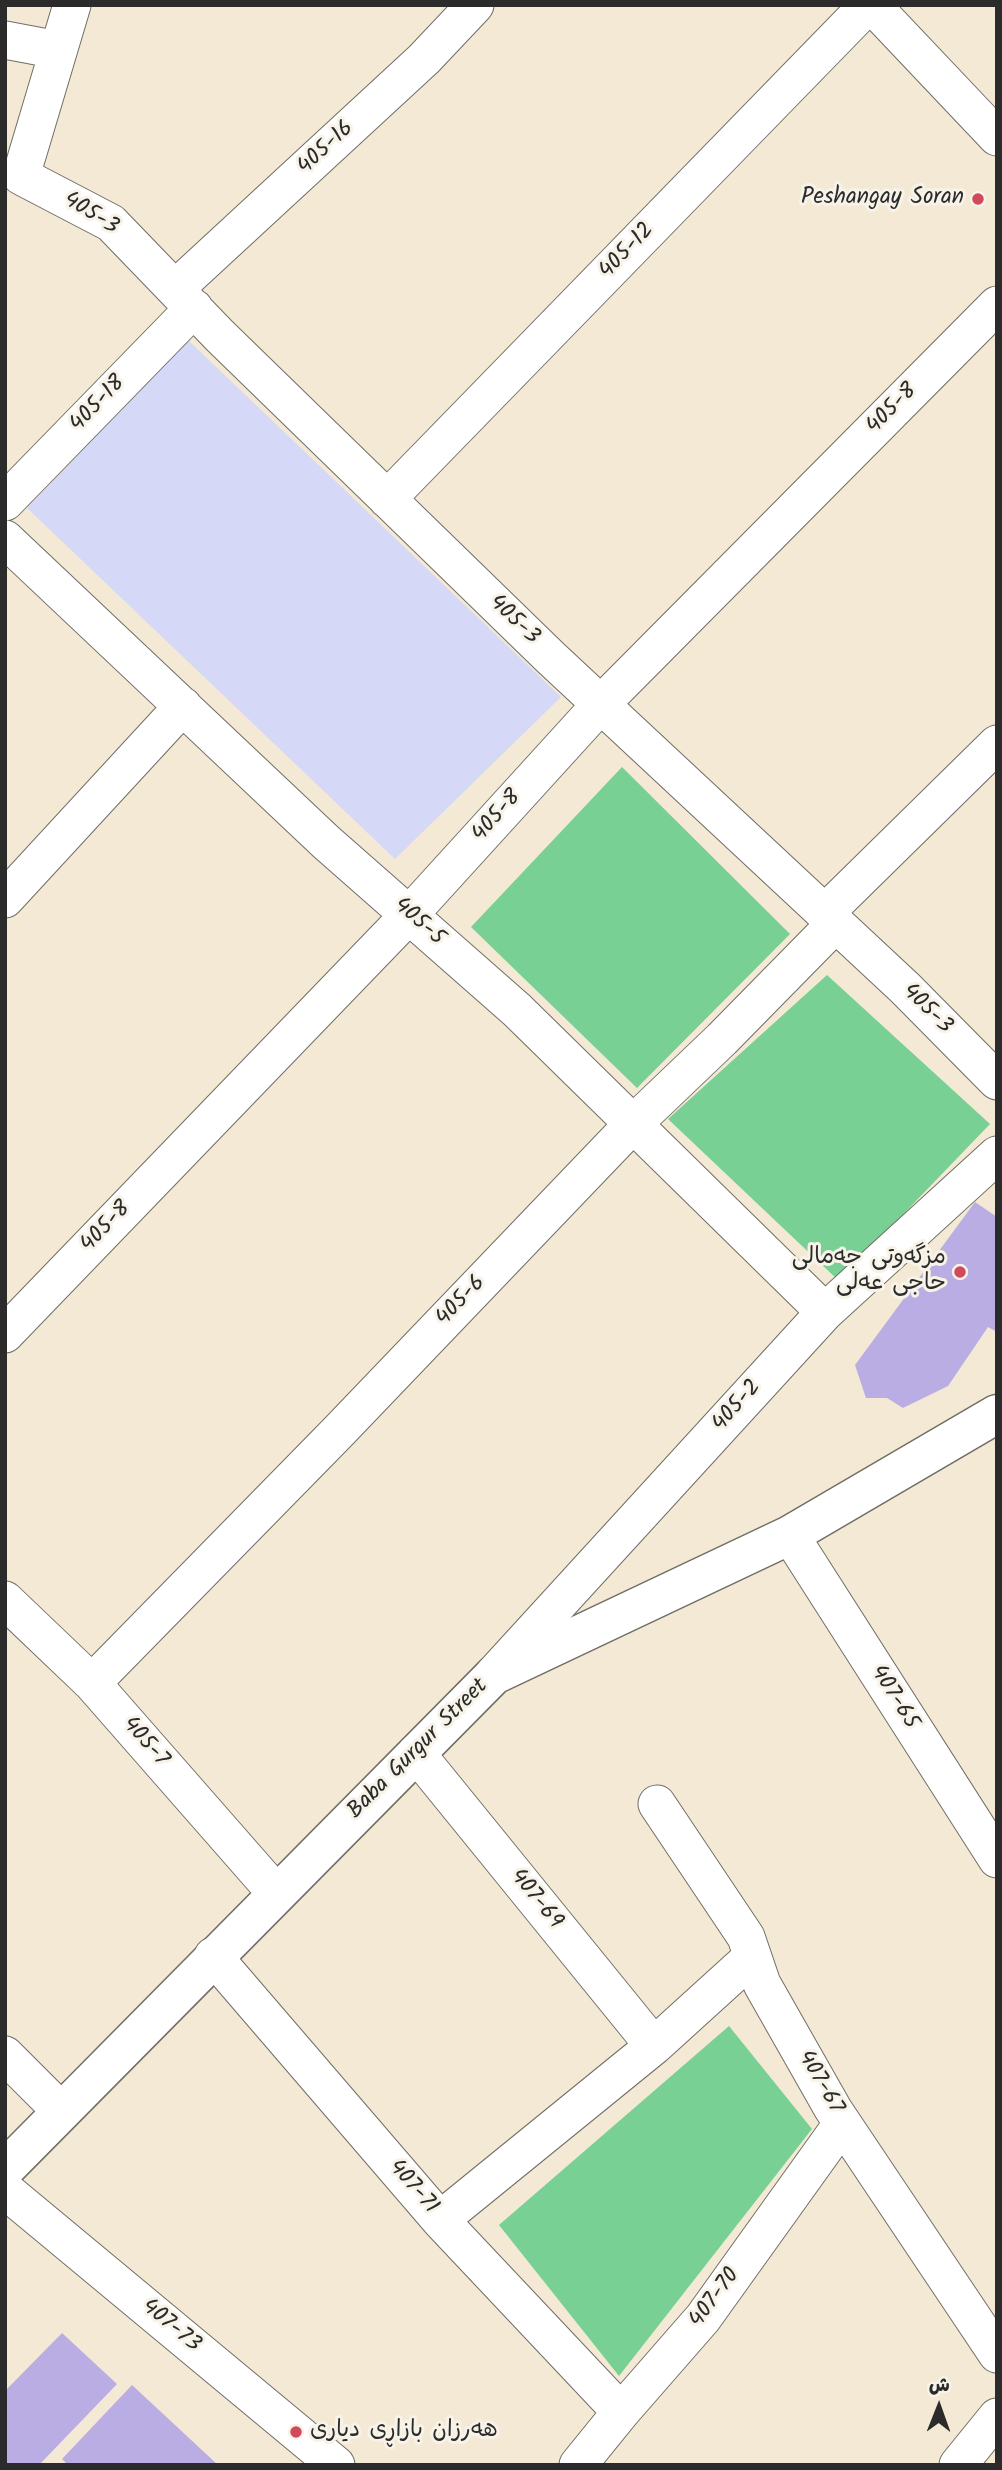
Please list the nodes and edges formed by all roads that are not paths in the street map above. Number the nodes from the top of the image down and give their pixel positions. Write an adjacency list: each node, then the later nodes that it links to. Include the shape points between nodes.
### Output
1 (72, 5): 5 (street)
2 (475, 5): 7 (street, 405-16)
3 (870, 5): 6 (street); 9 (street, 405-12)
4 (5, 40): 5 (street)
5 (58, 50): 7 (street, 405-3, via 21,176 111,223)
6 (997, 137)
7 (184, 299): 9 (street, 405-3); 10 (street, 405-18)
8 (997, 306): 12 (street, 405-8)
9 (387, 499): 12 (street, 405-3)
10 (5, 502)
11 (5, 540): 13 (street, 405-5)
12 (601, 704): 16 (street, 405-8); 17 (street, 405-3)
13 (183, 706): 15 (street); 16 (street, 405-5)
14 (997, 744): 17 (street, 405-6)
15 (5, 899)
16 (409, 915): 19 (street, 405-5, via 517,1010); 22 (street, 405-8)
17 (830, 918): 18 (street, 405-3); 19 (street, 405-6, via 722,1039)
18 (997, 1081)
19 (633, 1124): 21 (street, 405-5); 27 (street, 405-6)
20 (997, 1155): 21 (street, 405-2)
21 (825, 1312): 26 (street, 405-2)
22 (5, 1334)
23 (997, 1414): 24 (street, Baba Gurgur Street)
24 (790, 1535): 26 (street, Baba Gurgur Street); 30 (street, 407-65)
25 (5, 1600): 27 (street, 405-7)
26 (494, 1675): 28 (street, Baba Gurgur Street)
27 (92, 1683): 31 (street, 405-7)
28 (416, 1753): 31 (street, Baba Gurgur Street); 34 (street, 407-69)
29 (657, 1804): 33 (street, 407-67, via 746,1937)
30 (997, 1859)
31 (276, 1892): 32 (street, Baba Gurgur Street)
32 (213, 1956): 36 (street, Baba Gurgur Street); 40 (street, 407-71)
33 (752, 1956): 34 (street); 37 (street, 407-67, via 762,1984)
34 (654, 2046): 40 (street)
35 (5, 2055): 36 (street)
36 (61, 2111): 38 (street, Baba Gurgur Street)
37 (842, 2123): 41 (street, 407-67); 42 (street, 407-70, via 703,2318)
38 (5, 2169)
39 (5, 2190): 44 (street, 407-73)
40 (440, 2220): 42 (street, 407-71)
41 (997, 2354)
42 (621, 2412): 45 (street, 407-70)
43 (997, 2417): 46 (street)
44 (336, 2465)
45 (578, 2465)
46 (958, 2465)

